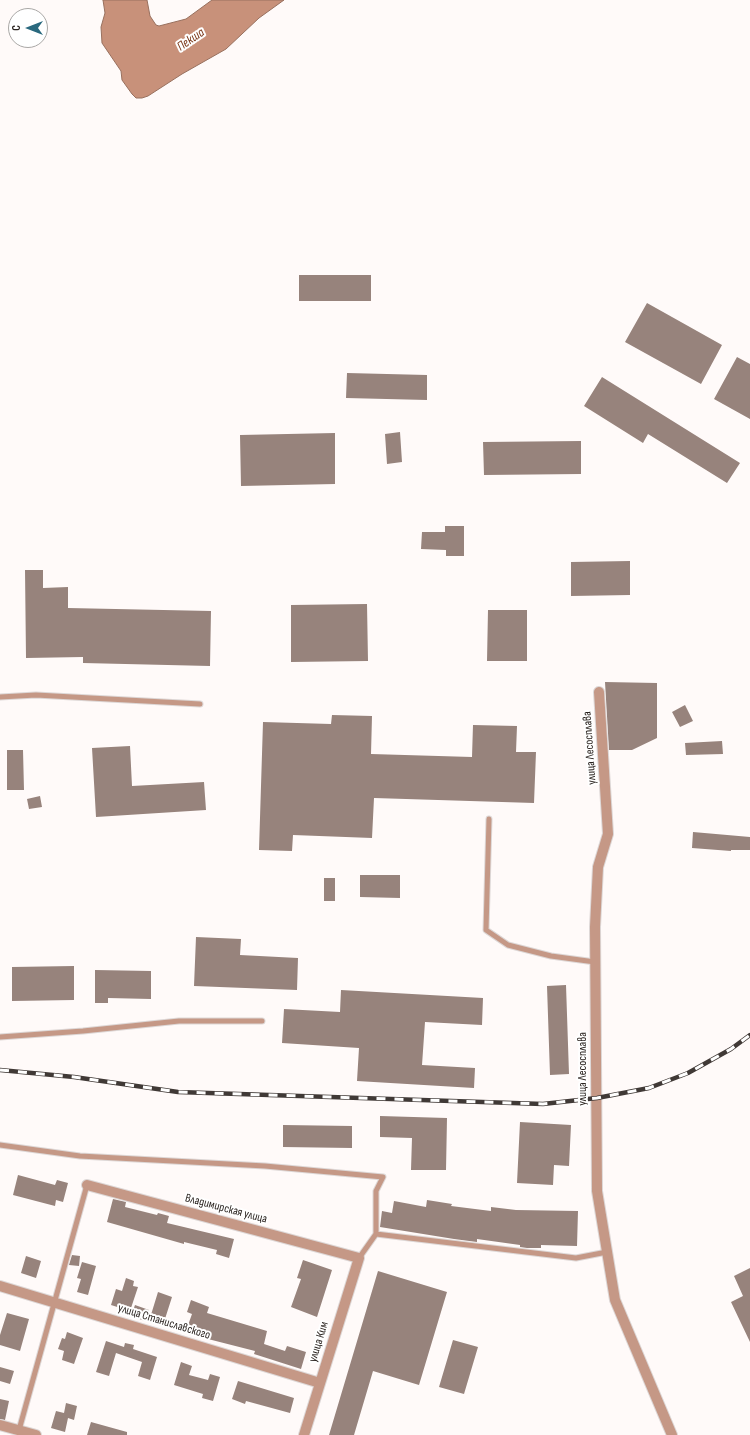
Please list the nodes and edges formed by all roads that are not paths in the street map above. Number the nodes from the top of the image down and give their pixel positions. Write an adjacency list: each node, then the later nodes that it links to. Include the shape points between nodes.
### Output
1 (599, 692): 5 (street, улица Лесосплава, via 608,834 598,867)
2 (0, 697): 3 (lane, via 36,695)
3 (200, 704)
4 (488, 819): 5 (lane, via 486,930 508,945 551,956)
5 (595, 962): 11 (street, улица Лесосплава, via 597,1191)
6 (262, 1021): 7 (lane, via 178,1021)
7 (0, 1038)
8 (0, 1145): 10 (lane, via 80,1156 265,1166 383,1177 376,1191)
9 (87, 1185): 12 (street, Владимирская улица); 14 (lane)
10 (376, 1234): 11 (lane, via 576,1258); 12 (lane)
11 (607, 1252): 20 (street, улица Лесосплава, via 615,1300)
12 (359, 1258): 15 (street, улица Ким)
13 (0, 1286): 14 (street, улица Станиславского)
14 (54, 1302): 15 (street, улица Станиславского); 17 (lane)
15 (320, 1383): 19 (street, улица Ким)
16 (0, 1426): 17 (street)
17 (19, 1430): 18 (street)
18 (36, 1435)
19 (304, 1435)
20 (672, 1435)

